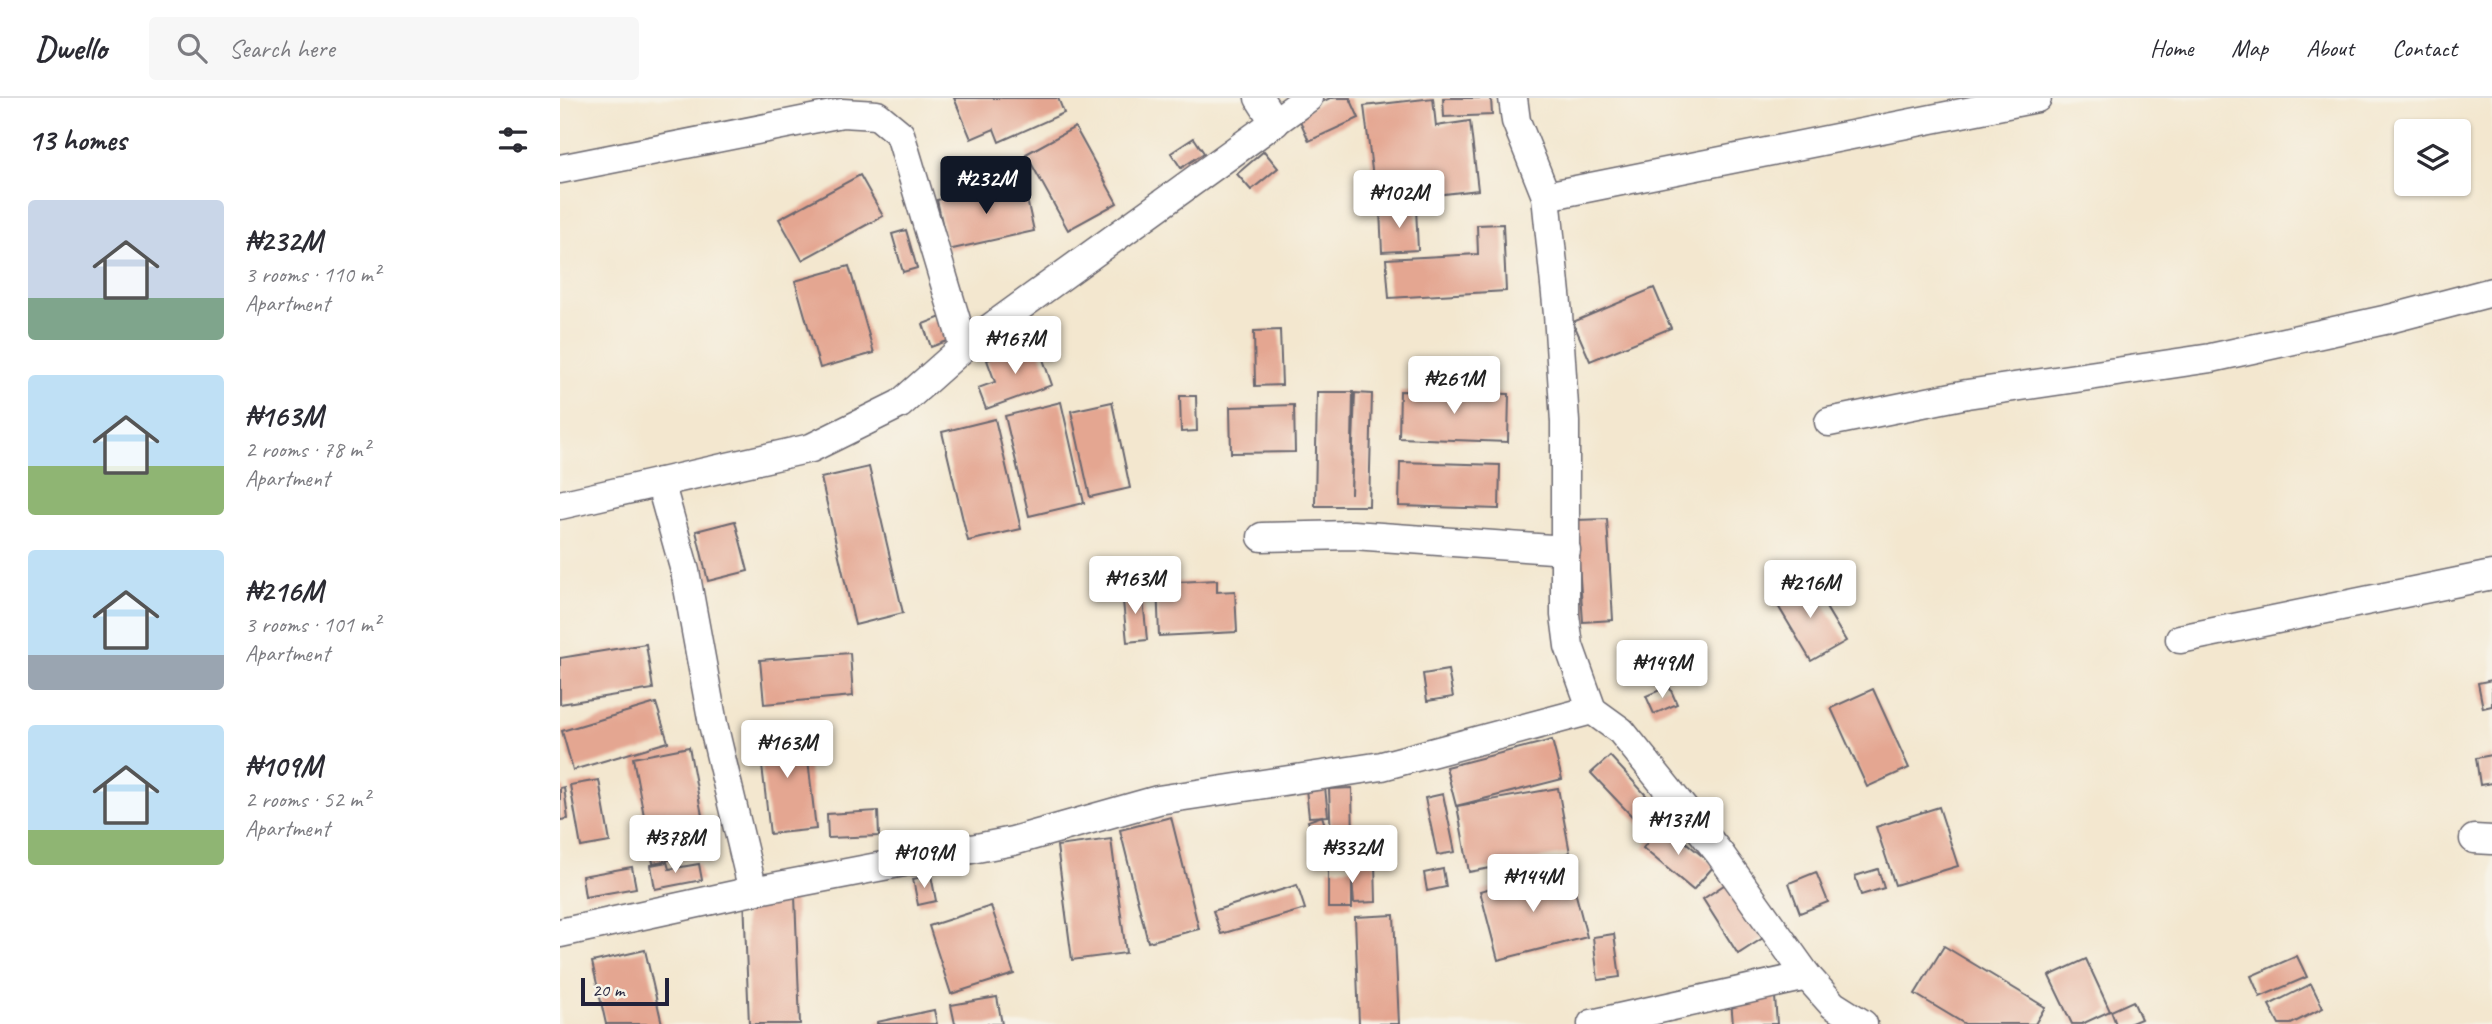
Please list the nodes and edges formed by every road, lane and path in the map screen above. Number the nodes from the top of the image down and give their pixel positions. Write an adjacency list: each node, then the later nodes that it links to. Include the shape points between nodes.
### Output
1 (1259, 98): 5 (street)
2 (1308, 98): 5 (street)
3 (1513, 98): 7 (street, via 1516,121)
4 (2037, 98): 7 (street)
5 (1275, 123): 9 (street)
6 (560, 169): 9 (street, via 842,113 877,115 900,134)
7 (1546, 197): 14 (street, via 1565,422)
8 (2492, 292): 10 (street, via 2211,358 1967,394)
9 (964, 347): 11 (street, via 900,404 811,448)
10 (1829, 422)
11 (660, 482): 12 (street); 18 (street, via 685,571 713,724)
12 (560, 505)
13 (1262, 537): 14 (street, via 1353,535)
14 (1566, 550): 17 (street, via 1569,646)
15 (2492, 575): 16 (street)
16 (2180, 639)
17 (1592, 710): 18 (street, via 1382,766 1158,800 1013,841); 20 (street, via 1621,731 1720,854)
18 (752, 891): 19 (street)
19 (560, 933)
20 (1807, 975): 21 (street); 22 (street, via 1833,1005)
21 (1592, 1024)
22 (1863, 1024)

